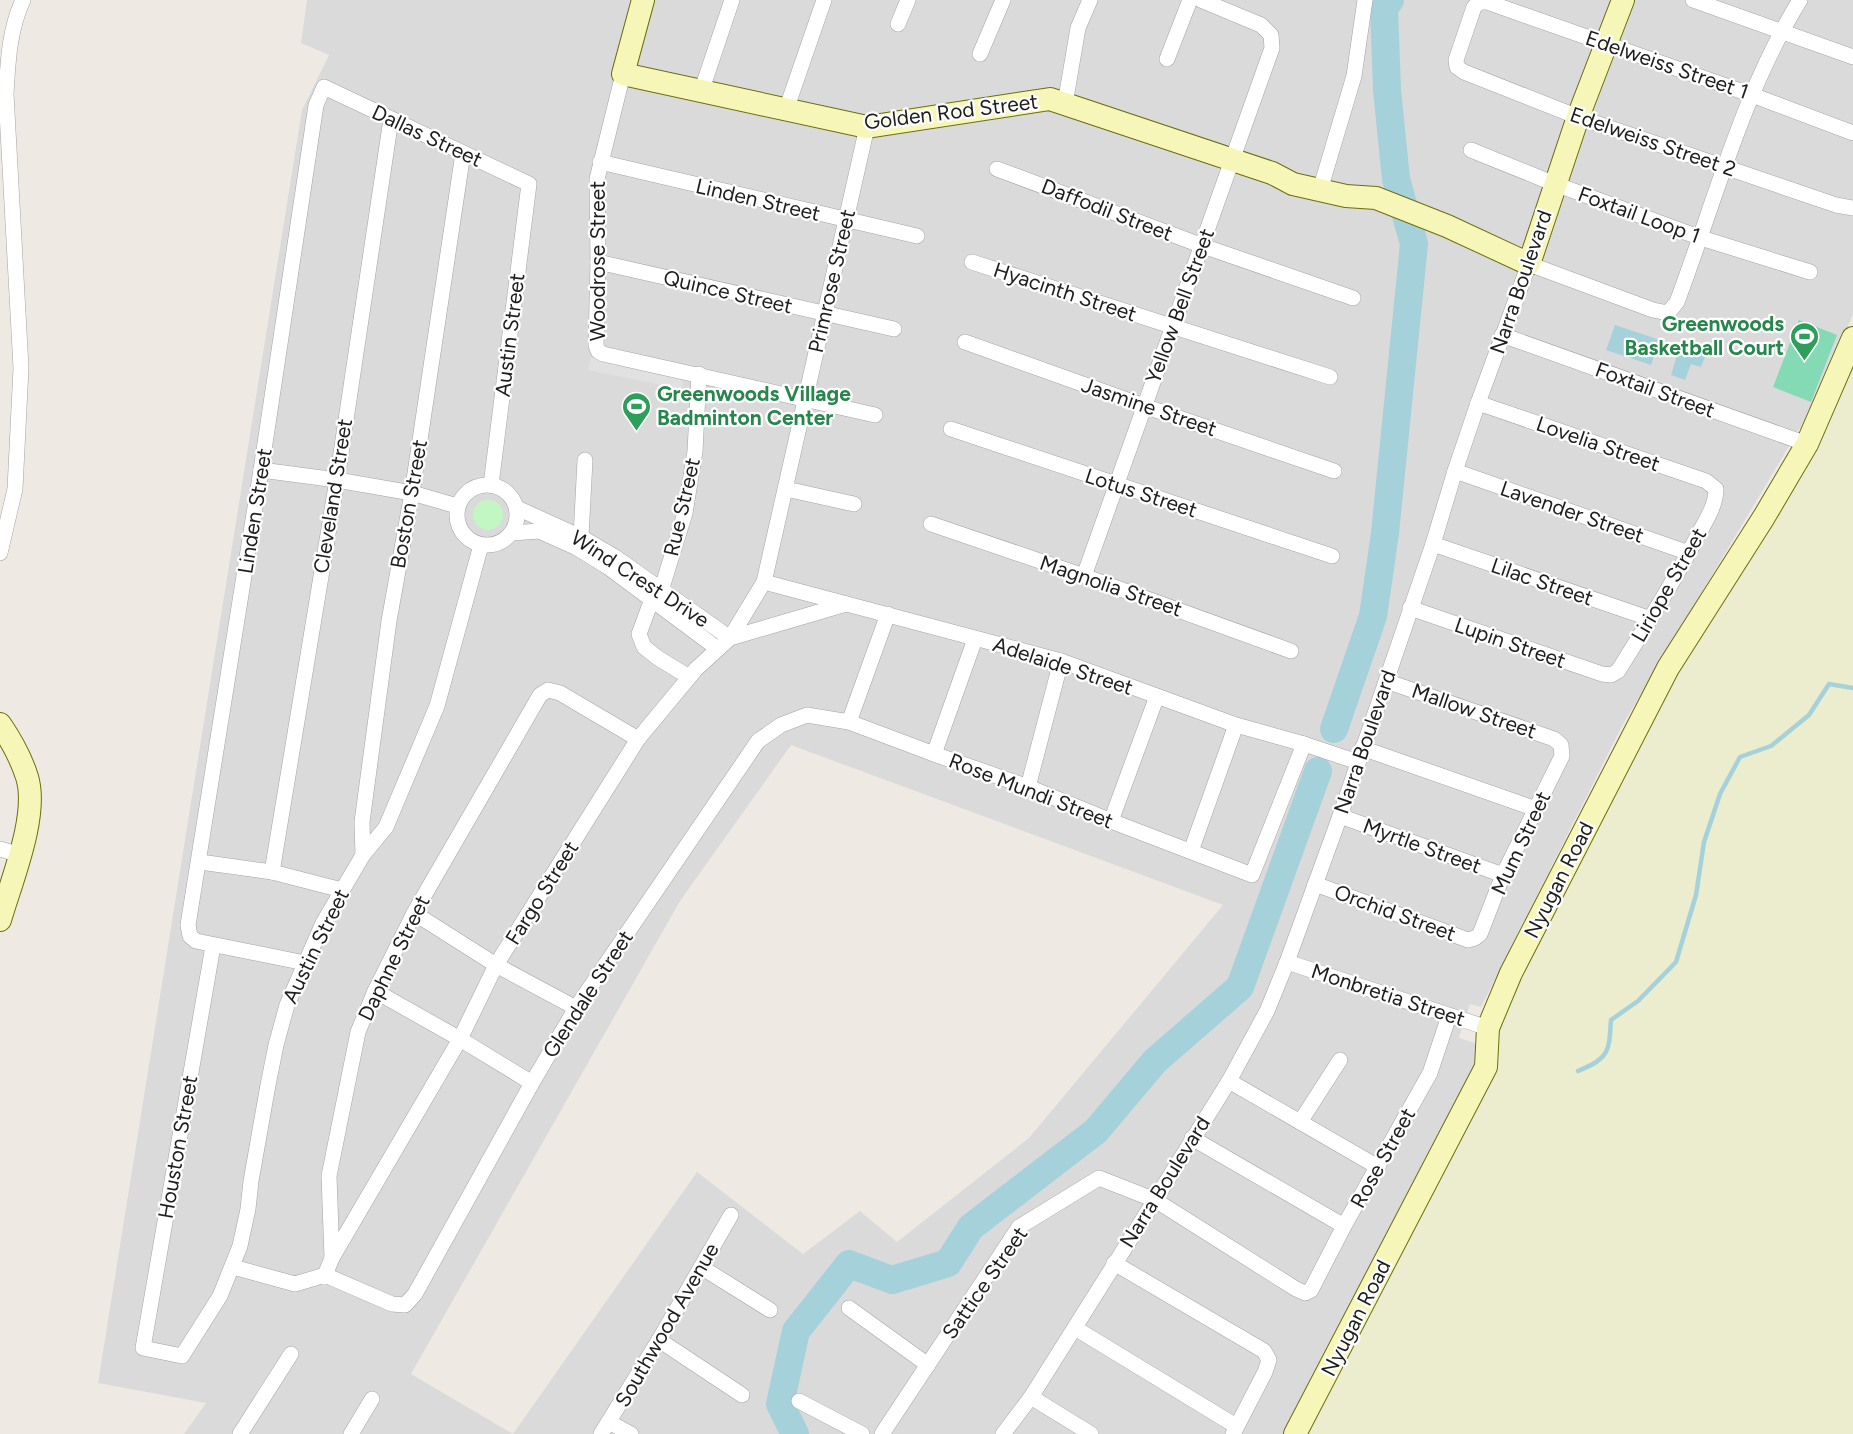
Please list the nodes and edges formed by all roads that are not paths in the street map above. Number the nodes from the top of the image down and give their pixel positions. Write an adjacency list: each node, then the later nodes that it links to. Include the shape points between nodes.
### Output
1 (23, 0): 84 (street, via 8,50 6,94 21,368 15,489)
2 (643, 0): 21 (street, Woodrose Street)
3 (732, 0): 23 (street)
4 (825, 0): 26 (street)
5 (908, 0): 14 (street)
6 (1003, 0): 17 (street)
7 (1090, 0): 25 (street, via 1078,28)
8 (1190, 0): 19 (street)
9 (1201, 0): 33 (street, Yellow Bell Street, via 1261,25 1271,35 1272,48)
10 (1365, 0): 38 (street, via 1354,76)
11 (1623, 0): 16 (street, Narra Boulevard)
12 (1693, 0): 15 (street)
13 (1800, 0): 15 (street)
14 (898, 24)
15 (1780, 31): 18 (street); 24 (street)
16 (1607, 44): 20 (street, Edelweiss Street 1, via 1480,2 1474,7); 24 (street, Edelweiss Street 1); 27 (street, Narra Boulevard)
17 (980, 54)
18 (1853, 57)
19 (1167, 59)
20 (1457, 67): 27 (street, Edelweiss Street 2)
21 (623, 74): 23 (street, Golden Rod Street); 34 (street, Woodrose Street)
22 (324, 87): 28 (street, Dallas Street); 67 (street, Linden Street, via 316,105)
23 (701, 92): 26 (street, Golden Rod Street)
24 (1752, 95): 30 (street, Edelweiss Street 1); 35 (street)
25 (1065, 104): 29 (street, Golden Rod Street, via 1050,99); 33 (street, Golden Rod Street)
26 (786, 110): 29 (street, Golden Rod Street)
27 (1578, 117): 35 (street, Edelweiss Street 2); 40 (street, Narra Boulevard)
28 (391, 119): 32 (street, Dallas Street); 70 (street, Cleveland Street)
29 (867, 127): 43 (street, Primrose Street)
30 (1853, 133)
31 (1471, 150): 40 (street, Foxtail Loop 1)
32 (463, 153): 39 (street, Dallas Street); 75 (street, Boston Street)
33 (1232, 159): 37 (street, Golden Rod Street); 46 (street, Yellow Bell Street)
34 (600, 162): 43 (street, Linden Street); 47 (street, Woodrose Street)
35 (1725, 167): 42 (street, Edelweiss Street 2); 45 (street)
36 (997, 169): 46 (street, Daffodil Street)
37 (1272, 173): 38 (street, Golden Rod Street); 41 (street, Golden Rod Street, via 1293,184)
38 (1323, 180): 41 (street, Golden Rod Street)
39 (529, 184): 71 (street, Austin Street)
40 (1555, 184): 45 (street, Foxtail Loop 1); 49 (street, Narra Boulevard)
41 (1370, 198): 49 (street, Golden Rod Street, via 1447,226)
42 (1853, 208)
43 (846, 220): 44 (street, Linden Street); 52 (street, Primrose Street)
44 (917, 236)
45 (1701, 238): 49 (street, Golden Rod Street, via 1677,302 1668,313); 50 (street, Foxtail Loop 1)
46 (1203, 246): 51 (street, Daffodil Street); 53 (street, Yellow Bell Street)
47 (598, 262): 52 (street, Quince Street); 58 (street, Woodrose Street, via 598,351)
48 (972, 262): 53 (street, Hyacinth Street)
49 (1529, 264): 55 (street, Narra Boulevard)
50 (1810, 272)
51 (1353, 298)
52 (825, 314): 54 (street, Quince Street); 60 (street, Primrose Street)
53 (1173, 327): 59 (street, Hyacinth Street); 62 (street, Yellow Bell Street)
54 (894, 329)
55 (1503, 335): 61 (street, Narra Boulevard); 65 (street, Foxtail Street)
56 (1853, 338): 65 (street, Nyugan Road)
57 (965, 342): 62 (street, Jasmine Street)
58 (699, 374): 60 (street, Woodrose Street); 89 (street, Rue Street, via 695,451 685,513)
59 (1330, 377)
60 (806, 399): 63 (street, Woodrose Street); 73 (street, Primrose Street)
61 (1478, 403): 69 (street, Narra Boulevard); 74 (street, Lovelia Street, via 1706,481)
62 (1144, 406): 68 (street, Jasmine Street); 72 (street, Yellow Bell Street)
63 (875, 415)
64 (951, 429): 72 (street, Lotus Street)
65 (1807, 444): 134 (street, Nyugan Road, via 1668,668 1511,973)
66 (585, 460): 81 (street)
67 (261, 470): 70 (street); 119 (street, Linden Street)
68 (1334, 471)
69 (1455, 471): 82 (street, Narra Boulevard); 85 (street, Lavender Street)
70 (337, 480): 75 (street); 120 (street, Cleveland Street)
71 (491, 485): 77 (street, via 467,492); 78 (street, via 508,493)
72 (1117, 485): 86 (street, Lotus Street); 87 (street, Yellow Bell Street)
73 (786, 489): 76 (street); 88 (street, Primrose Street)
74 (1716, 489): 85 (street, Liriope Street, via 1716,501)
75 (412, 493): 77 (street); 118 (street, Boston Street, via 368,775 362,822)
76 (854, 504)
77 (457, 506): 83 (street, via 456,516 464,535)
78 (517, 508): 80 (street); 81 (street, Wind Crest Drive)
79 (931, 524): 87 (street, Magnolia Street)
80 (512, 533): 83 (street, via 498,543); 89 (street, Wind Crest Drive, via 539,531 577,548)
81 (581, 537): 89 (street, Wind Crest Drive, via 615,557)
82 (1433, 544): 91 (street, Narra Boulevard); 93 (street, Lilac Street)
83 (481, 545): 118 (street, Austin Street, via 437,706 386,827)
84 (0, 553)
85 (1689, 553): 93 (street, Liriope Street)
86 (1332, 556)
87 (1084, 576): 97 (street, Magnolia Street)
88 (764, 582): 90 (street, Adelaide Street); 94 (street, Primrose Street)
89 (657, 596): 94 (street, Wind Crest Drive); 96 (street, Wind Crest Drive); 100 (street, Rue Street, via 639,634 641,641 657,658)
90 (846, 604): 92 (street, Adelaide Street); 94 (street, Fargo Street)
91 (1410, 608): 99 (street, Lupin Street); 101 (street, Narra Boulevard)
92 (888, 614): 95 (street, Adelaide Street); 104 (street)
93 (1651, 619): 99 (street, Liriope Street, via 1618,671)
94 (730, 638): 96 (street, Fargo Street)
95 (975, 639): 98 (street, Adelaide Street); 110 (street)
96 (718, 649): 100 (street, Fargo Street)
97 (1291, 651)
98 (1061, 661): 102 (street, Adelaide Street); 112 (street)
99 (1611, 675)
100 (689, 677): 107 (street, Fargo Street)
101 (1386, 681): 109 (street, Mallow Street, via 1554,739); 111 (street, Narra Boulevard)
102 (1157, 696): 106 (street, Adelaide Street); 115 (street)
103 (807, 715): 104 (street, Rose Mundi Street); 132 (street, Glendale Street, via 781,725 758,741)
104 (849, 722): 110 (street, Rose Mundi Street)
105 (0, 724): 117 (street, via 28,779 30,810)
106 (1236, 725): 108 (street, Adelaide Street); 116 (street)
107 (638, 739): 124 (street, Daphne Street, via 560,693 548,690 540,695); 130 (street, Fargo Street)
108 (1304, 744): 111 (street, Adelaide Street); 116 (street, Rose Mundi Street, via 1252,876)
109 (1561, 745): 113 (street, Mum Street, via 1562,756)
110 (934, 754): 112 (street, Rose Mundi Street)
111 (1360, 755): 113 (street, Adelaide Street); 114 (street, Narra Boulevard)
112 (1028, 787): 115 (street, Rose Mundi Street)
113 (1536, 808): 121 (street, Mum Street)
114 (1340, 816): 121 (street, Myrtle Street); 122 (street, Narra Boulevard)
115 (1111, 821): 116 (street, Rose Mundi Street)
116 (1191, 851)
117 (10, 852): 125 (street)
118 (363, 855): 123 (street, Austin Street)
119 (200, 862): 120 (street); 127 (street, Linden Street, via 188,925 190,936)
120 (272, 872): 123 (street)
121 (1503, 875): 126 (street, Mum Street, via 1480,934)
122 (1315, 884): 126 (street, Orchid Street); 128 (street, Narra Boulevard)
123 (342, 890): 129 (street, Austin Street)
124 (414, 913): 130 (street); 131 (street, Daphne Street)
125 (0, 920)
126 (1474, 938)
127 (213, 946): 129 (street); 155 (street, Houston Street, via 143,1348)
128 (1287, 962): 133 (street, Monbretia Street); 137 (street, Narra Boulevard, via 1267,1011)
129 (305, 963): 147 (street, Austin Street, via 276,1045 248,1209)
130 (496, 965): 132 (street); 135 (street, Fargo Street)
131 (375, 991): 135 (street); 145 (street, Daphne Street, via 358,1032 329,1176)
132 (576, 1008): 138 (street, Glendale Street)
133 (1449, 1016): 134 (street, Monbretia Street); 141 (street, Rose Street, via 1430,1073)
134 (1488, 1028): 170 (street, Nyugan Road, via 1486,1066)
135 (460, 1039): 138 (street); 145 (street, Fargo Street)
136 (1340, 1060): 139 (street)
137 (1229, 1081): 139 (street); 140 (street, Narra Boulevard)
138 (532, 1083): 149 (street, Glendale Street, via 415,1294 405,1305 392,1304)
139 (1300, 1122): 141 (street)
140 (1192, 1138): 142 (street, Narra Boulevard); 144 (street)
141 (1378, 1167): 144 (street, Rose Street)
142 (1155, 1200): 144 (street, Rose Street, via 1305,1293 1311,1290); 146 (street, Narra Boulevard); 156 (street, Sattice Street, via 1099,1178 1019,1227)
143 (731, 1215): 148 (street, Southwood Avenue)
144 (1344, 1226)
145 (332, 1258): 149 (street, Fargo Street)
146 (1114, 1263): 152 (street, Narra Boulevard); 162 (street, via 1264,1351 1269,1360 1266,1372)
147 (233, 1267): 149 (street, via 295,1284); 155 (street, Austin Street, via 220,1296)
148 (701, 1267): 151 (street); 153 (street, Southwood Avenue)
149 (325, 1275)
150 (849, 1308): 156 (street)
151 (770, 1310)
152 (1075, 1328): 158 (street, Narra Boulevard); 162 (street)
153 (659, 1340): 157 (street); 161 (street, Southwood Avenue)
154 (291, 1354): 163 (street)
155 (182, 1356)
156 (928, 1365): 167 (street, Sattice Street)
157 (742, 1395)
158 (1031, 1397): 168 (street, Narra Boulevard); 169 (street)
159 (372, 1399): 164 (street)
160 (799, 1401): 166 (street)
161 (605, 1428): 165 (street)
162 (1234, 1430)
163 (246, 1432)
164 (351, 1434)
165 (631, 1434)
166 (862, 1434)
167 (882, 1434)
168 (1003, 1434)
169 (1091, 1434)
170 (1295, 1434)

